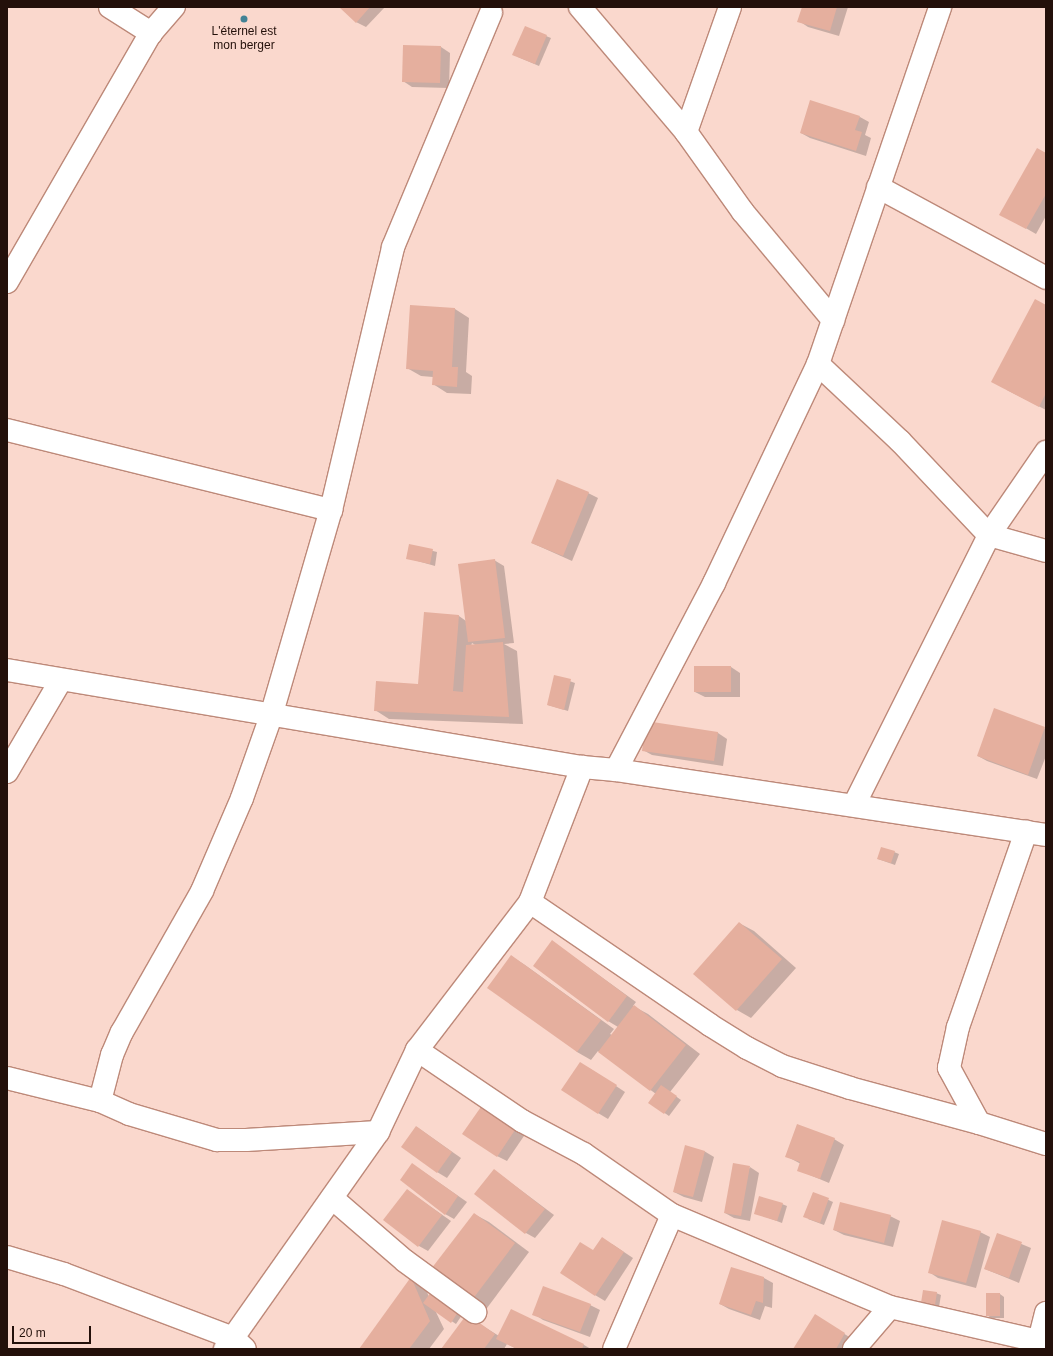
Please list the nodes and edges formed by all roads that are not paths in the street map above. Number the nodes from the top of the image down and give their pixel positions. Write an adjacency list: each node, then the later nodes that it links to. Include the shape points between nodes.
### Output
1 (110, 7): 7 (street)
2 (174, 7): 7 (street)
3 (580, 7): 8 (street)
4 (730, 7): 8 (street)
5 (940, 7): 9 (street)
6 (491, 13): 16 (street, via 393,247)
7 (151, 33): 11 (street)
8 (686, 132): 12 (street, via 743,212)
9 (878, 187): 10 (street); 12 (street)
10 (1046, 278)
11 (7, 282)
12 (833, 320): 13 (street)
13 (818, 364): 17 (street, via 900,441); 23 (street, via 714,583)
14 (7, 430): 16 (street)
15 (1046, 452): 17 (street)
16 (331, 510): 21 (street)
17 (988, 535): 18 (street); 25 (street)
18 (1046, 551)
19 (7, 670): 20 (street)
20 (61, 680): 21 (street); 24 (street)
21 (271, 716): 22 (street); 30 (street, via 242,798 202,891 122,1032 112,1055)
22 (582, 767): 23 (street); 27 (street)
23 (616, 770): 25 (street)
24 (7, 772)
25 (854, 805): 26 (street)
26 (1036, 833): 31 (street, via 958,1027 948,1068)
27 (530, 902): 28 (street); 31 (street, via 710,1025 782,1066 850,1088)
28 (417, 1050): 32 (street); 35 (street, via 522,1121 584,1154)
29 (7, 1078): 30 (street)
30 (100, 1101): 32 (street, via 129,1114 217,1140)
31 (979, 1123): 33 (street)
32 (378, 1132): 34 (street)
33 (1046, 1144)
34 (332, 1198): 38 (street, via 406,1261); 40 (street)
35 (672, 1215): 37 (street); 42 (street)
36 (7, 1257): 40 (street, via 64,1274)
37 (890, 1307): 41 (street); 43 (street)
38 (475, 1312)
39 (1046, 1313): 41 (street)
40 (234, 1345)
41 (1040, 1345)
42 (614, 1349)
43 (854, 1349)

